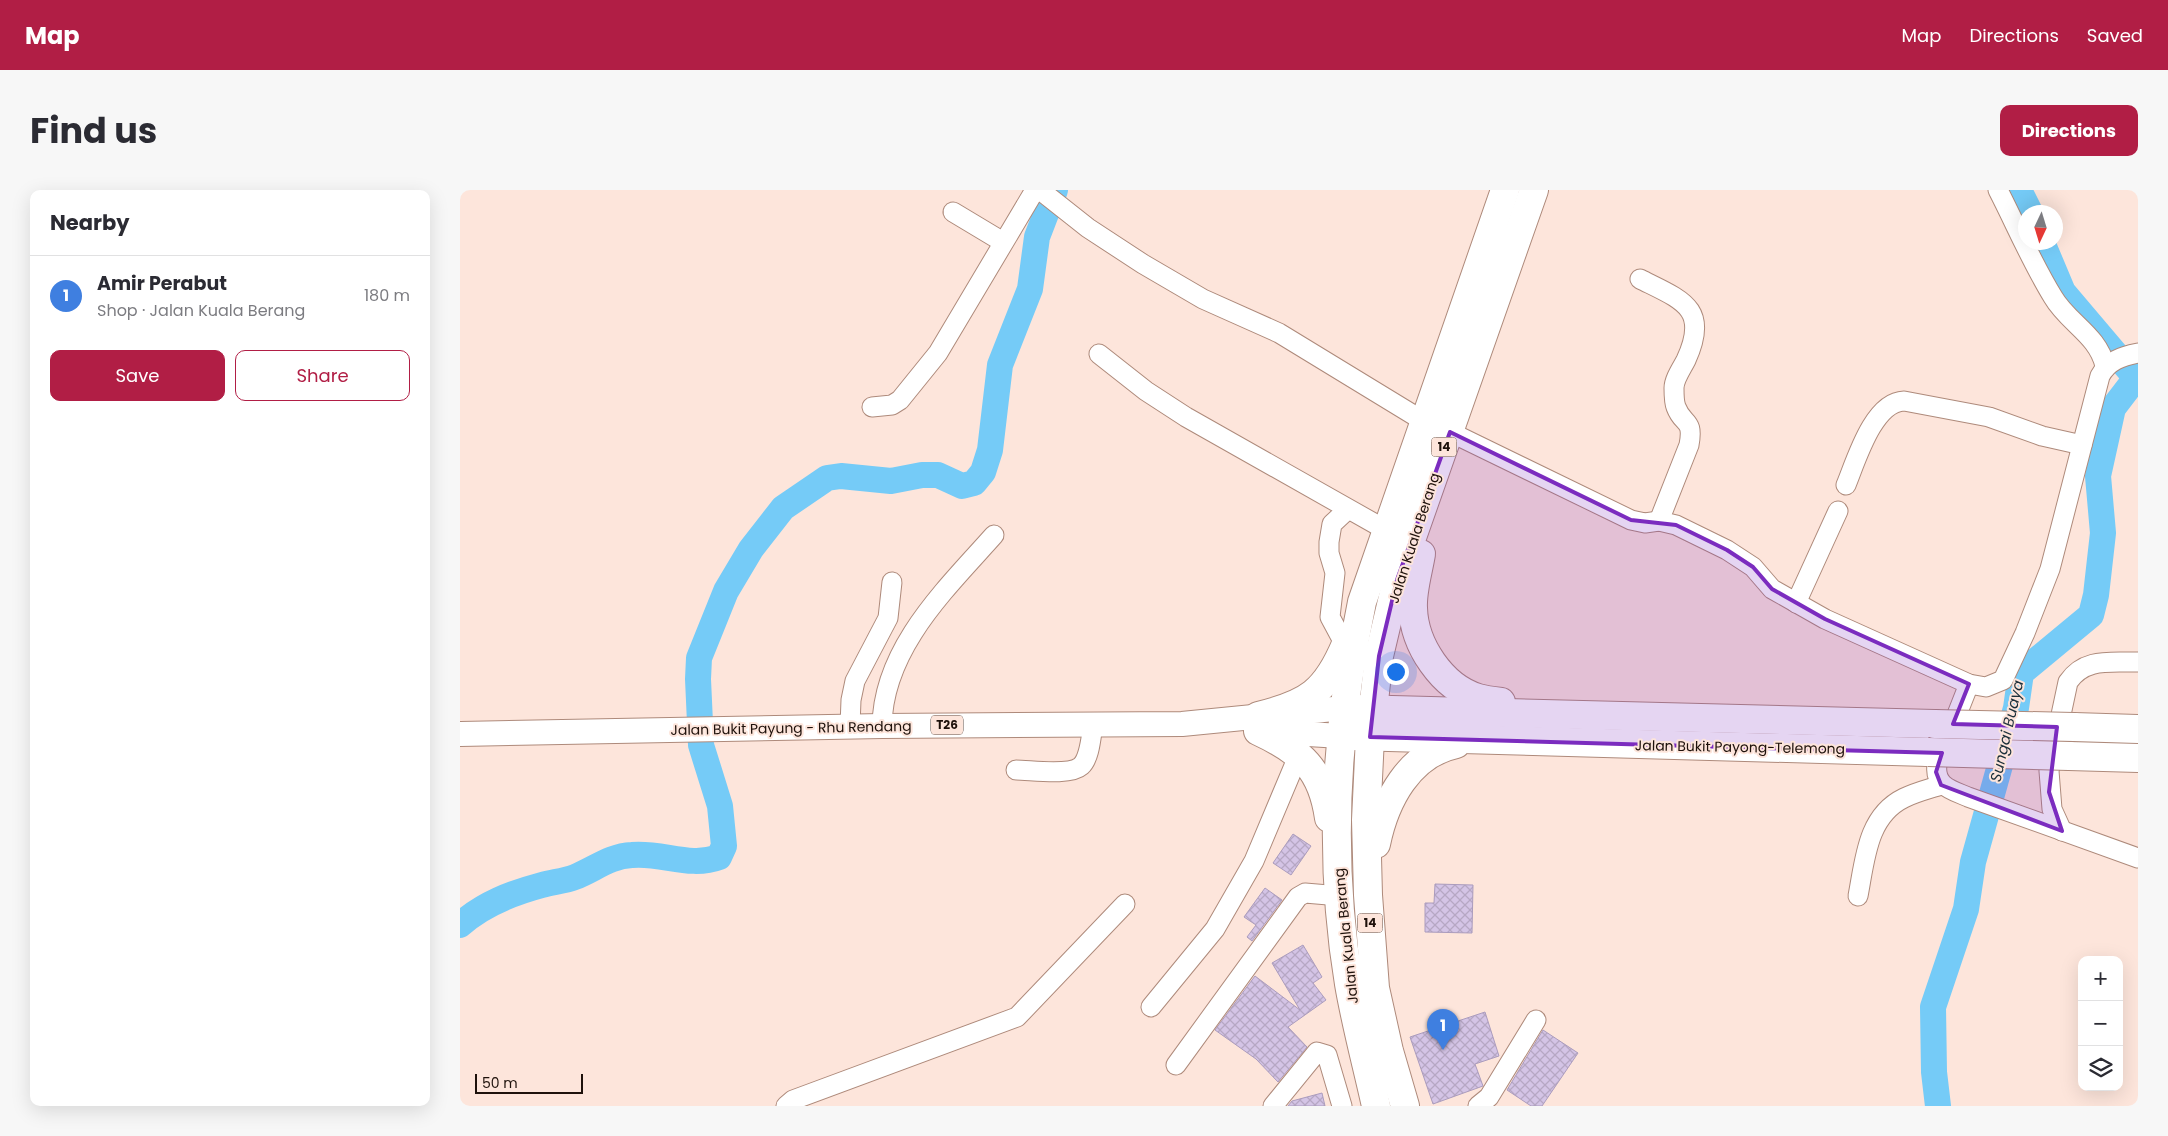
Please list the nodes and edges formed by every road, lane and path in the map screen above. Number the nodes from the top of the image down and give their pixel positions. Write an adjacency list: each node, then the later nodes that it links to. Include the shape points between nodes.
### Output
1 (1506, 190): 11 (highway, Jalan Kuala Berang / 14)
2 (1534, 190): 12 (highway, Jalan Kuala Berang / 14)
3 (1998, 190): 9 (street, via 2054,299 2099,347)
4 (1039, 191): 6 (street); 11 (street, via 1152,269 1203,299 1279,333)
5 (953, 212): 6 (street)
6 (1003, 242): 10 (street, via 938,353 900,400 892,405)
7 (1640, 278): 18 (street, via 1692,311 1696,334 1674,385 1676,408 1690,424 1690,445)
8 (1099, 354): 16 (street, via 1186,417)
9 (2121, 359): 13 (street, via 2100,376)
10 (872, 407)
11 (1425, 422): 19 (highway, Jalan Kuala Berang / 14)
12 (1450, 432): 14 (highway, Jalan Kuala Berang / 14); 18 (street, via 1631,520)
13 (2082, 445): 15 (street, via 2042,436 1989,417 1895,401 1881,413 1863,442); 26 (street, via 2050,569 2003,680 1986,687)
14 (1438, 464): 28 (highway, Jalan Kuala Berang / 14, via 1397,580 1379,656); 29 (highway, via 1413,609 1424,649 1439,671 1477,698)
15 (1846, 485)
16 (1347, 510): 19 (street); 24 (street, via 1332,524 1329,542 1336,573 1330,617)
17 (1838, 511): 23 (street)
18 (1659, 521): 23 (street, via 1676,525 1727,550 1752,567 1772,589)
19 (1386, 530): 22 (highway, Jalan Kuala Berang / 14)
20 (994, 535): 33 (street, via 939,597 905,646 886,690)
21 (892, 582): 32 (street, via 888,618 855,681)
22 (1362, 602): 24 (highway); 27 (highway, Jalan Kuala Berang / 14)
23 (1796, 603): 26 (street, via 1824,619)
24 (1345, 645): 30 (highway, via 1336,668 1322,687 1304,701)
25 (2138, 662): 43 (street, via 2088,664 2075,672 2068,682 2049,771 2052,809)
26 (1969, 684): 42 (street, via 1937,765 1937,779)
27 (1344, 708): 28 (highway, Jalan Bukit Payong-Telemong); 30 (main road); 36 (highway, Jalan Kuala Berang / 14)
28 (1372, 709): 29 (highway, Jalan Bukit Payong-Telemong); 37 (highway, Jalan Kuala Berang / 14)
29 (1637, 716): 34 (highway, Jalan Bukit Payong-Telemong, bridge)
30 (1258, 724): 31 (main road, Jalan Bukit Payung - Rhu Rendang / T26); 36 (main road); 39 (highway)
31 (1093, 725): 33 (main road, Jalan Bukit Payung - Rhu Rendang / T26); 41 (street, via 1082,766 1071,771)
32 (850, 726): 33 (main road, Jalan Bukit Payung - Rhu Rendang / T26); 35 (main road, Jalan Bukit Payung - Rhu Rendang / T26)
33 (882, 726)
34 (2138, 729)
35 (460, 734)
36 (1342, 736): 37 (highway, Jalan Bukit Payong-Telemong); 46 (highway, Jalan Kuala Berang / 14, via 1337,820)
37 (1370, 737): 38 (highway, Jalan Bukit Payong-Telemong); 45 (highway, Jalan Kuala Berang / 14, via 1366,820)
38 (1475, 740): 40 (highway, Jalan Bukit Payong-Telemong, bridge); 45 (highway, via 1441,747 1422,758 1398,784 1382,818)
39 (1299, 754): 46 (highway, via 1315,772 1325,796); 49 (street, via 1254,861 1215,929)
40 (2138, 758)
41 (1016, 770)
42 (1941, 785): 43 (street, via 1968,798); 47 (street, via 1906,797 1888,808 1880,818 1868,845)
43 (2062, 831): 44 (street)
44 (2138, 858)
45 (1368, 895): 56 (highway, Jalan Kuala Berang / 14, via 1375,988)
46 (1340, 896): 51 (street, via 1305,893 1298,897); 55 (highway, Jalan Kuala Berang / 14, via 1348,982)
47 (1858, 896)
48 (1125, 904): 52 (street, via 1017,1017 793,1100)
49 (1151, 1007)
50 (1536, 1020): 57 (street, via 1489,1096)
51 (1176, 1065)
52 (786, 1106)
53 (1273, 1106): 54 (street, via 1317,1052 1328,1055)
54 (1342, 1106)
55 (1376, 1106)
56 (1405, 1106)
57 (1478, 1106)

